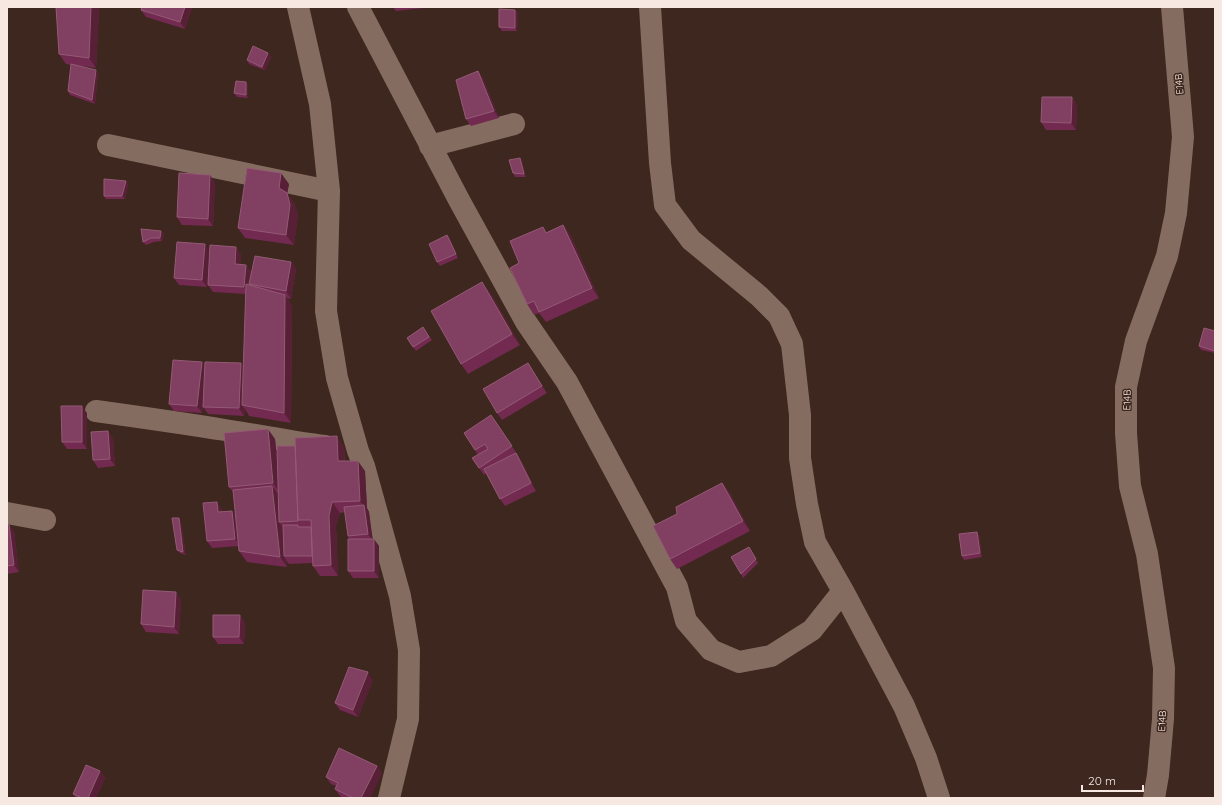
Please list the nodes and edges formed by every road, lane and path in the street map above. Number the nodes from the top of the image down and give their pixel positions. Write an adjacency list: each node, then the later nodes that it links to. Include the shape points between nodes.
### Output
1 (298, 7): 8 (street, via 320,104)
2 (358, 7): 7 (street)
3 (650, 7): 13 (street, via 665,205 691,240 759,296 779,316 792,344 800,415 800,458 808,511 815,542)
4 (1172, 7): 16 (street, E14B, via 1183,137 1176,213 1167,256 1136,342 1126,387 1130,486 1146,554 1164,668 1162,727)
5 (514, 124): 7 (street)
6 (108, 145): 8 (street)
7 (430, 146): 13 (street, via 526,322 567,382 676,587 686,621 711,650 739,662 771,656 812,630)
8 (329, 191): 10 (street, via 326,311 337,378)
9 (96, 412): 10 (street)
10 (358, 451): 14 (street, via 400,596 409,650 408,719)
11 (7, 513): 12 (street)
12 (45, 520)
13 (843, 591): 15 (street, via 904,706 926,758)
14 (389, 798)
15 (939, 798)
16 (1154, 798)

